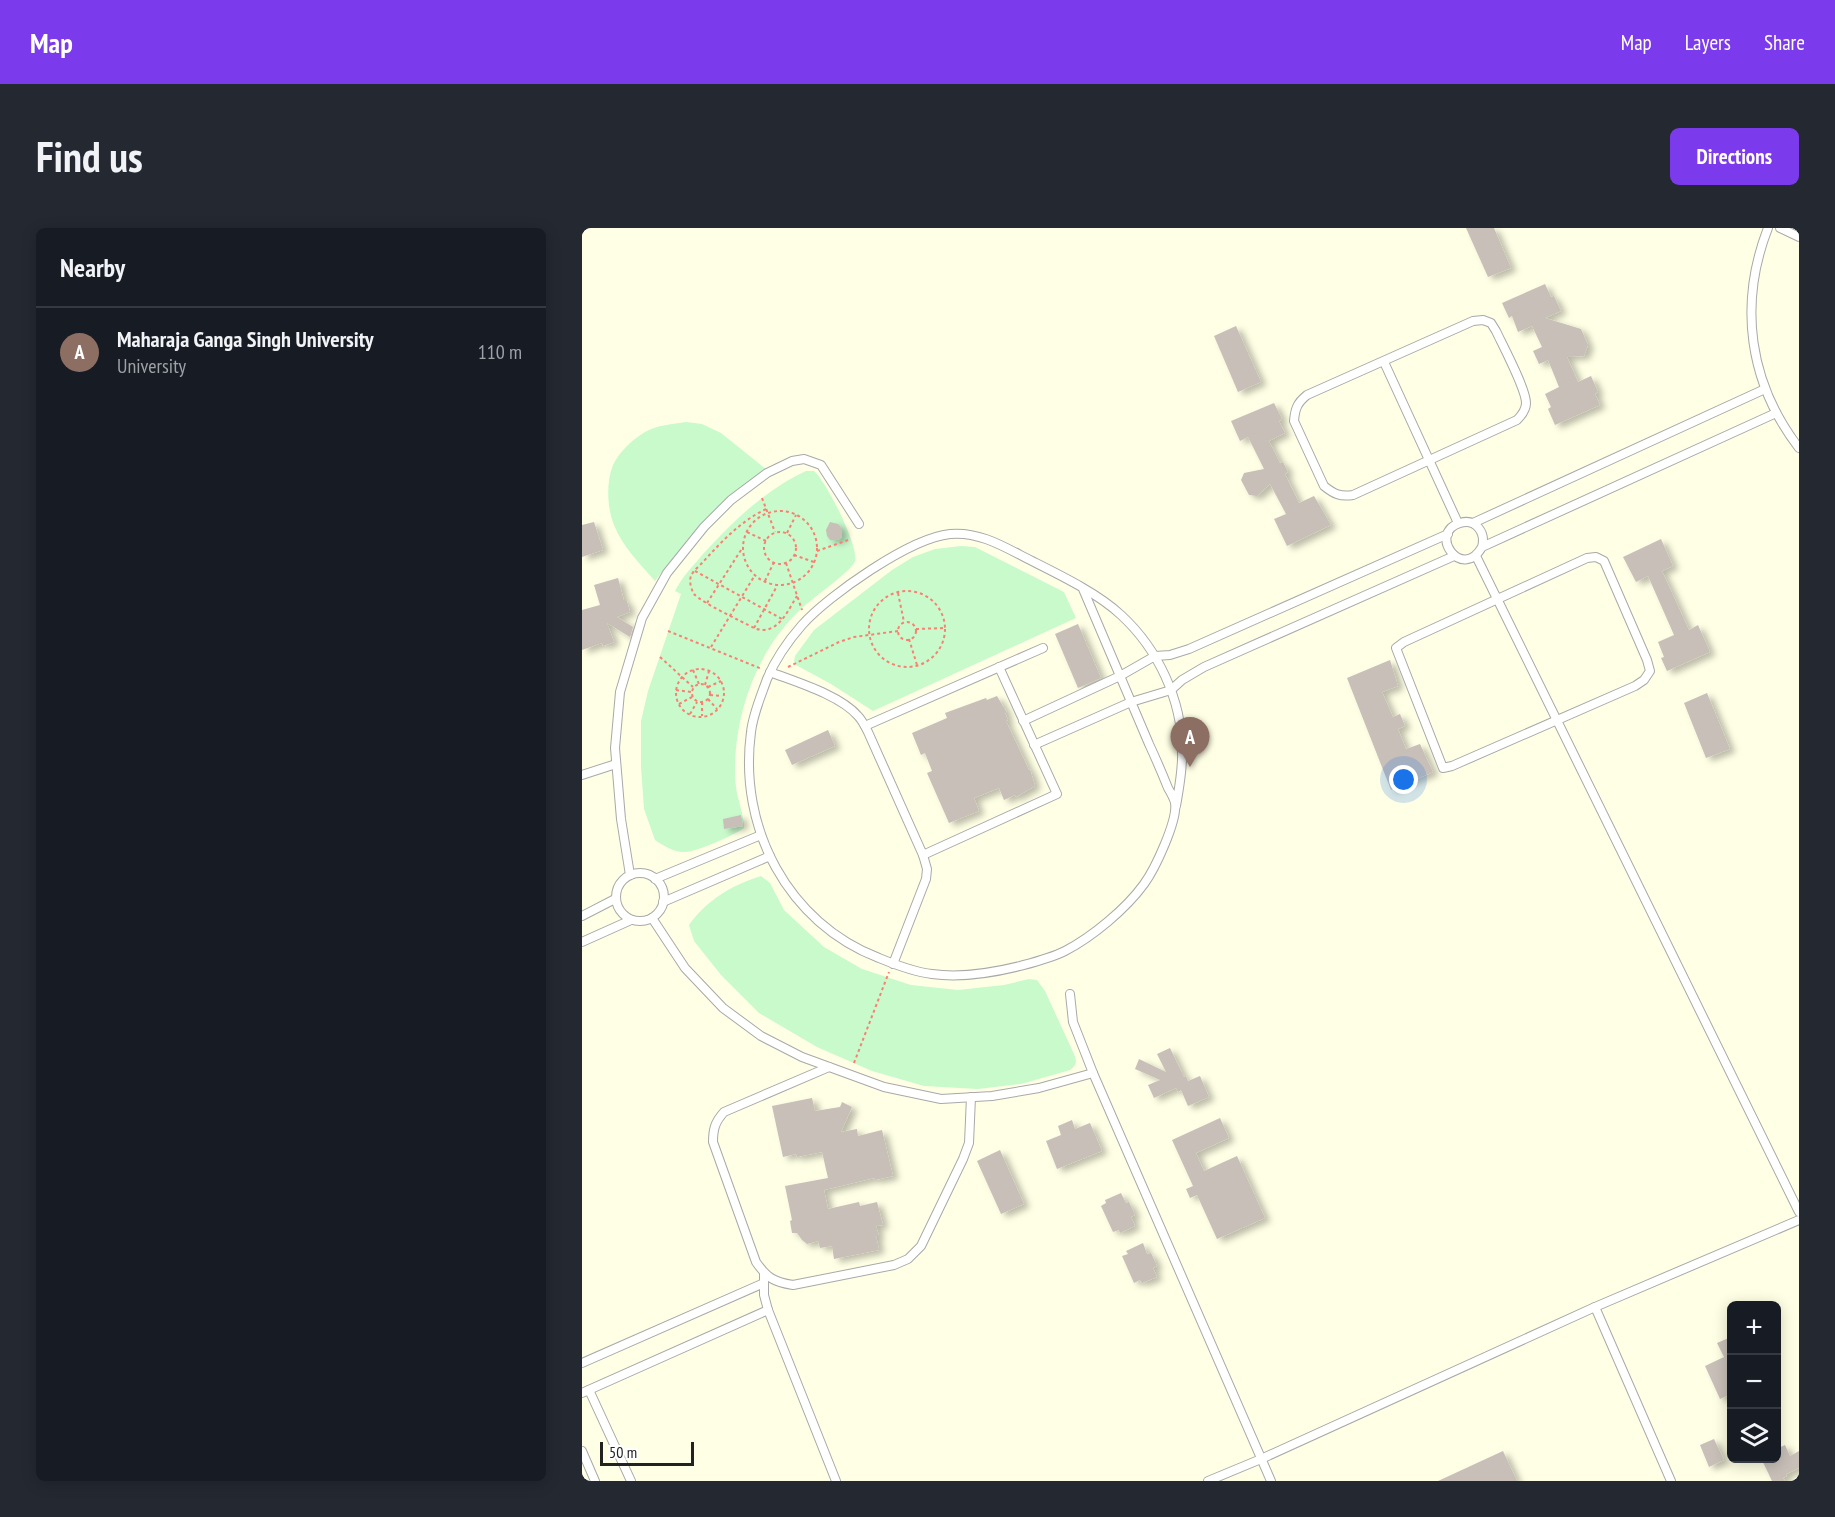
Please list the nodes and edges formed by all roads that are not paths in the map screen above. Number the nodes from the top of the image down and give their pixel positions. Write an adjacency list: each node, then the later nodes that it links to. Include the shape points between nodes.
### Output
1 (1768, 228): 5 (lane, via 1757,262 1751,303 1753,343)
2 (1780, 228): 3 (lane)
3 (1799, 237)
4 (1384, 362): 8 (lane); 8 (lane, via 1299,401 1294,421 1324,486 1332,493 1353,495); 8 (lane, via 1473,321 1483,320 1496,331 1524,393 1527,405 1523,414)
5 (1766, 390): 6 (lane); 11 (lane)
6 (1776, 413): 7 (lane); 13 (lane)
7 (1799, 448)
8 (1430, 461): 9 (lane)
9 (1458, 523): 11 (lane); 12 (lane)
10 (859, 524): 29 (lane, via 821,465 804,459 767,473 731,500 667,573 642,618 620,692)
11 (1473, 524): 13 (lane, via 1484,536)
12 (1448, 534): 14 (lane, via 1448,548); 19 (lane, via 1189,649)
13 (1482, 547): 15 (lane)
14 (1454, 556): 15 (lane); 23 (lane, via 1204,667)
15 (1476, 556): 17 (lane)
16 (1083, 590): 19 (lane, via 1120,614); 21 (lane, via 973,534 933,538 872,569 828,601 786,645); 22 (lane)
17 (1498, 600): 26 (lane); 26 (lane, via 1587,558 1604,561 1650,671 1635,686); 26 (lane, via 1396,648 1443,768)
18 (1043, 648): 20 (lane)
19 (1155, 656): 22 (lane); 23 (lane)
20 (999, 667): 25 (lane); 27 (lane)
21 (772, 673): 27 (lane, via 838,701 857,714); 32 (lane, via 757,704 748,763)
22 (1120, 676): 24 (lane); 25 (lane)
23 (1170, 690): 24 (lane); 31 (lane, via 1183,747)
24 (1131, 702): 28 (lane); 31 (lane)
25 (1023, 721): 28 (lane)
26 (1557, 721): 48 (lane)
27 (865, 726): 33 (lane)
28 (1034, 745): 33 (lane, via 1057,795)
29 (616, 764): 30 (lane); 35 (lane)
30 (582, 775)
31 (1176, 806): 43 (lane, via 1162,852 1138,892 1090,936 1068,950 1005,969 960,975 925,973)
32 (761, 835): 34 (lane); 36 (lane)
33 (923, 855): 43 (lane, via 926,879)
34 (770, 856): 38 (lane); 43 (lane, via 781,878 817,922 862,952)
35 (630, 875): 36 (lane, via 644,873); 37 (lane, via 619,886)
36 (655, 879): 38 (lane, via 662,888)
37 (615, 899): 39 (lane); 41 (lane)
38 (663, 902): 40 (lane)
39 (582, 916)
40 (652, 918): 41 (lane); 45 (lane, via 686,968 723,1008 761,1036 802,1058)
41 (631, 920): 42 (lane)
42 (582, 942)
43 (893, 964)
44 (1070, 994): 46 (lane, via 1072,1022)
45 (829, 1067): 47 (lane, via 906,1092 941,1099); 50 (lane, via 724,1112 713,1130 713,1142 756,1262)
46 (1093, 1073): 47 (lane, via 1039,1088); 57 (lane)
47 (971, 1097): 50 (lane, via 969,1143 963,1159 921,1246 908,1259 793,1285 777,1283)
48 (1799, 1212)
49 (1799, 1220): 52 (lane)
50 (764, 1274): 51 (lane)
51 (764, 1283): 53 (lane); 54 (lane)
52 (1595, 1307): 57 (lane); 63 (lane)
53 (768, 1311): 55 (lane); 60 (lane)
54 (582, 1363)
55 (586, 1392): 59 (lane)
56 (582, 1451): 58 (lane)
57 (1261, 1459): 61 (lane); 62 (lane)
58 (595, 1481)
59 (631, 1481)
60 (836, 1481)
61 (1208, 1481)
62 (1271, 1481)
63 (1671, 1481)

